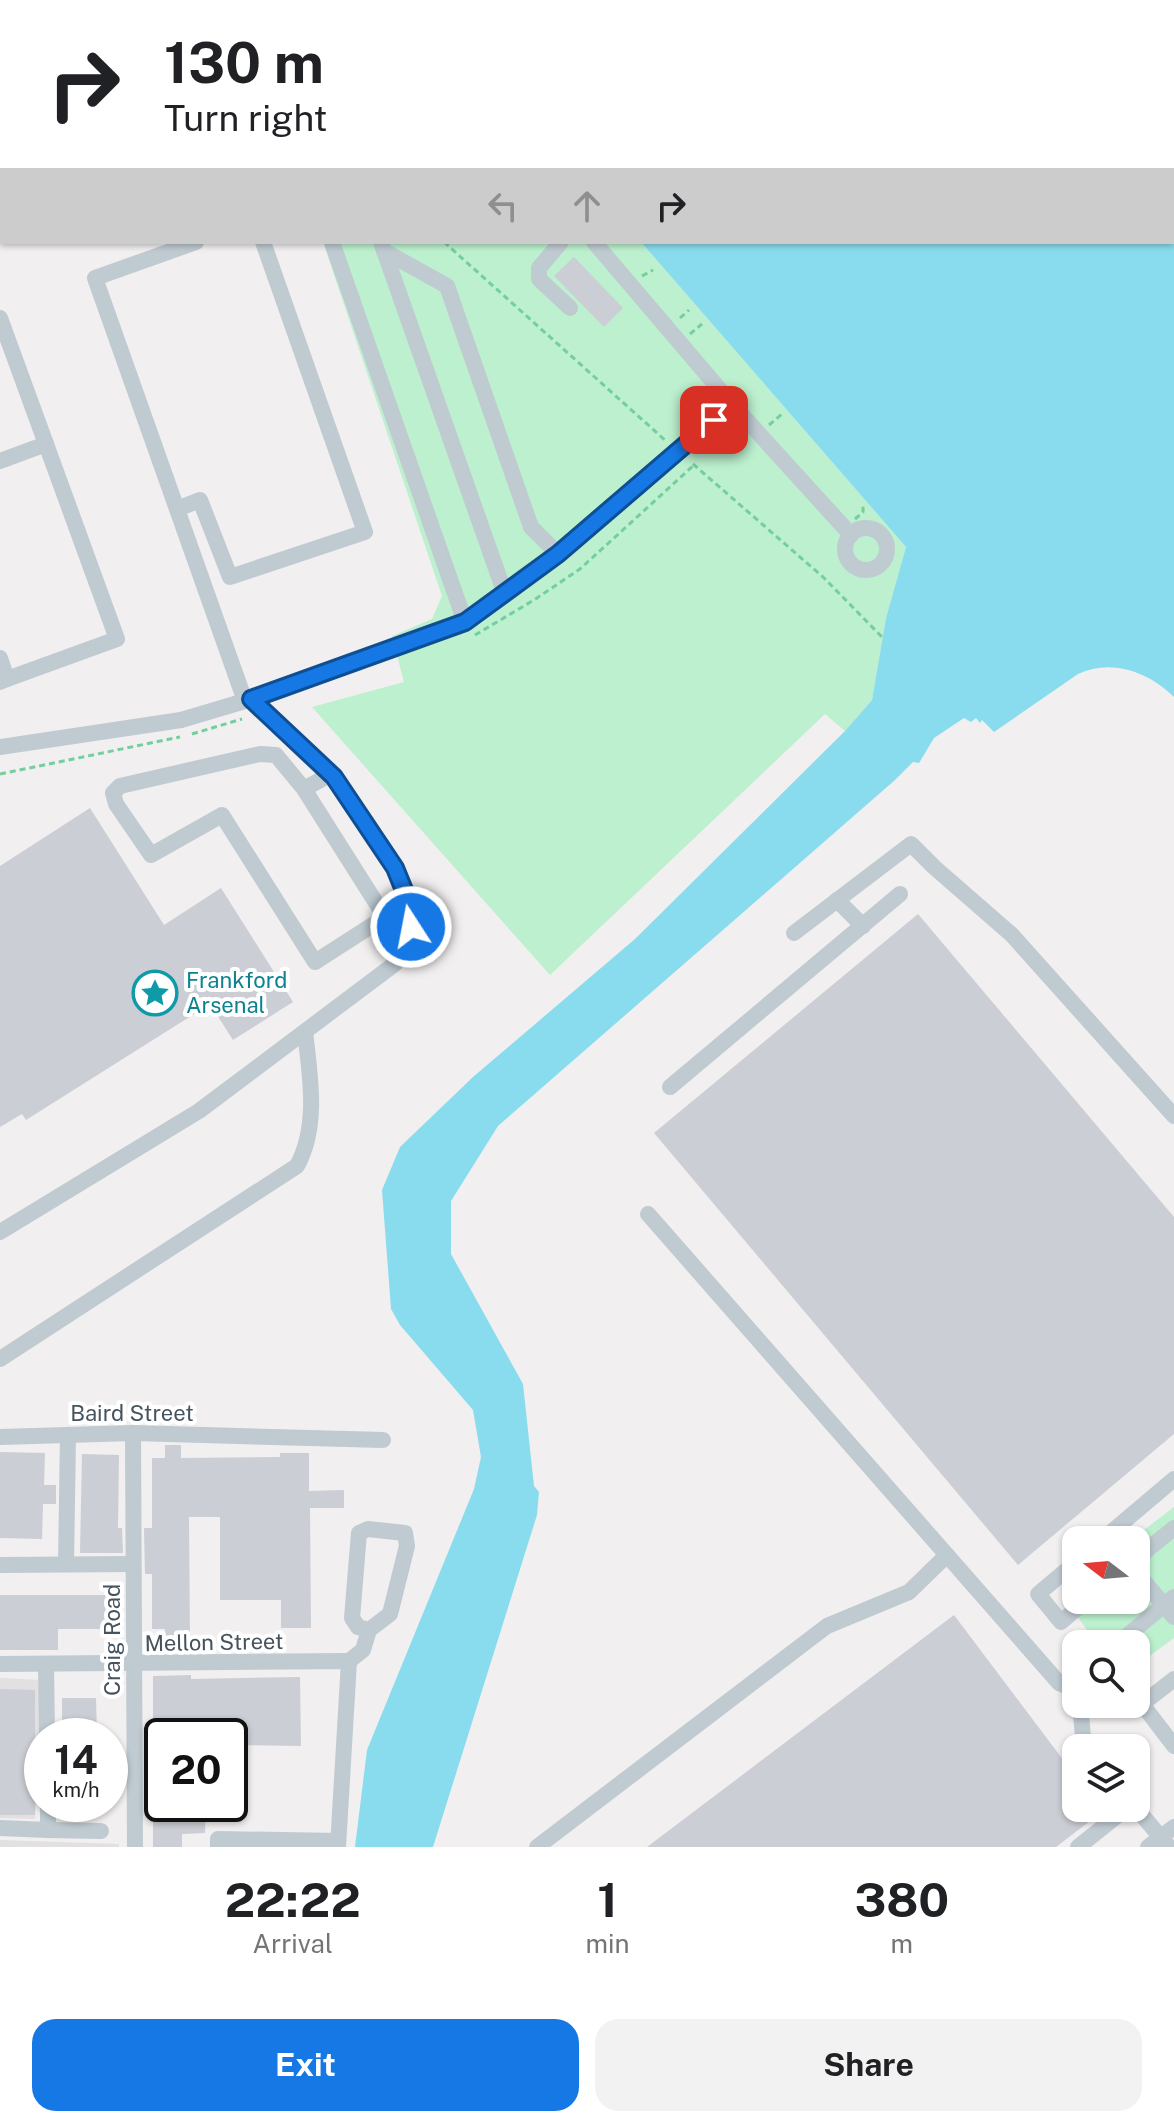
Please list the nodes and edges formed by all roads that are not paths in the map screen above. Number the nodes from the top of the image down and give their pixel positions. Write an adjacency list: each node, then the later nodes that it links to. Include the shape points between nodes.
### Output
1 (190, 244): 12 (street, via 95,278)
2 (264, 244): 12 (street, via 365,532 230,577 200,500)
3 (334, 244): 16 (street)
4 (559, 244): 7 (street, via 539,268 539,279)
5 (596, 244): 9 (street)
6 (383, 247): 14 (street, via 447,286 531,527); 15 (street)
7 (570, 308)
8 (0, 318): 10 (street)
9 (732, 404): 13 (street); 14 (street)
10 (46, 444): 11 (street); 18 (street, via 117,639)
11 (0, 461)
12 (177, 509): 19 (street)
13 (851, 535)
14 (558, 554): 15 (street)
15 (505, 594): 16 (street)
16 (465, 622): 19 (street)
17 (0, 658): 18 (street)
18 (3, 680)
19 (248, 700): 20 (street, via 181,720); 21 (street)
20 (0, 747)
21 (331, 774): 22 (street); 27 (street, via 395,868 411,927 396,963)
22 (304, 789): 22 (street, via 276,755 260,754 120,786 113,793 151,855 222,815 315,962 385,917)
23 (900, 894): 25 (street)
24 (837, 900): 25 (street); 26 (street); 29 (street, via 911,844 1012,935)
25 (863, 926): 28 (street)
26 (794, 933)
27 (305, 1032): 31 (street, via 199,1111); 32 (street, via 311,1112 307,1147 297,1166)
28 (670, 1087)
29 (1174, 1116)
30 (648, 1214): 41 (street)
31 (0, 1232)
32 (0, 1359)
33 (133, 1433): 34 (street, Baird Street); 36 (street, Baird Street); 43 (street, Craig Road)
34 (68, 1435): 35 (street, Baird Street); 42 (street)
35 (0, 1437)
36 (383, 1440)
37 (1174, 1479): 38 (street)
38 (1120, 1526)
39 (1174, 1528): 40 (street)
40 (1150, 1548)
41 (947, 1555): 56 (street); 71 (street, via 909,1592 827,1626)
42 (66, 1564): 43 (street); 44 (street)
43 (133, 1564): 54 (street, Craig Road)
44 (0, 1565)
45 (1062, 1574): 48 (street, via 1038,1594 1061,1622)
46 (1150, 1586): 47 (street)
47 (1171, 1607): 50 (street)
48 (1070, 1614)
49 (369, 1630): 49 (street, via 352,1618 359,1533 405,1533 407,1546 390,1614); 51 (street, via 363,1650)
50 (1137, 1630)
51 (340, 1662): 54 (street, Mellon Street); 68 (street)
52 (0, 1664): 53 (street, Mellon Street)
53 (46, 1664): 54 (street, Mellon Street); 57 (street)
54 (134, 1665): 69 (street, Craig Road)
55 (1174, 1679): 58 (street, via 1142,1704)
56 (1062, 1684)
57 (47, 1718)
58 (1174, 1746)
59 (48, 1822): 63 (street)
60 (1109, 1822): 72 (street)
61 (1148, 1822): 65 (street)
62 (0, 1828): 63 (street)
63 (48, 1830): 64 (street)
64 (101, 1831)
65 (1163, 1840)
66 (255, 1843): 67 (street); 70 (street, via 218,1839)
67 (296, 1844): 68 (street)
68 (338, 1844)
69 (135, 1847)
70 (218, 1847)
71 (537, 1847)
72 (1078, 1847)

